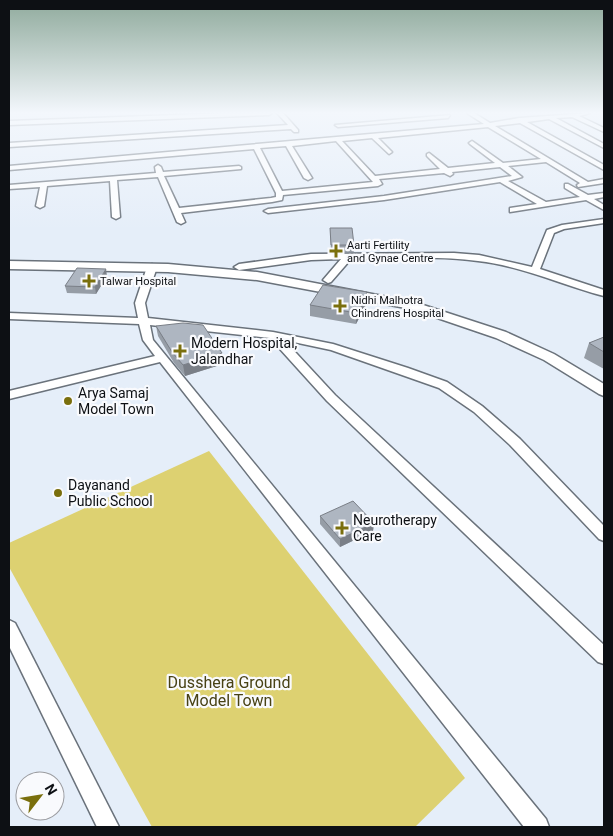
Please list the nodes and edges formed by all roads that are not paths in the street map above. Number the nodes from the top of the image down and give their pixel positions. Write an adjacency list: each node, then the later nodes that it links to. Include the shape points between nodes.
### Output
1 (201, 152): 9 (street)
2 (259, 152): 27 (street)
3 (293, 152): 18 (street)
4 (349, 152): 19 (street)
5 (484, 152): 11 (street)
6 (534, 152): 10 (street)
7 (576, 152): 14 (street)
8 (429, 155): 15 (street)
9 (157, 156): 12 (street); 16 (street)
10 (547, 160): 11 (street); 24 (street)
11 (501, 164): 15 (street); 20 (street, via 518,176)
12 (9, 168)
13 (239, 168): 16 (street)
14 (604, 168)
15 (445, 170): 19 (street); 25 (street)
16 (160, 174): 17 (street); 35 (street)
17 (113, 177): 22 (street); 37 (street)
18 (308, 178)
19 (372, 178): 23 (street)
20 (502, 180): 25 (street); 31 (street)
21 (604, 181): 24 (street)
22 (44, 183): 26 (street); 32 (street)
23 (378, 184): 27 (street); 29 (street)
24 (588, 184): 30 (street, via 568,186)
25 (463, 186): 29 (street)
26 (9, 187)
27 (280, 193): 35 (street, via 280,198 272,200)
28 (604, 195): 30 (street)
29 (393, 196): 36 (street)
30 (586, 198): 31 (street); 33 (street)
31 (545, 205): 34 (street)
32 (40, 206)
33 (604, 208)
34 (513, 210)
35 (177, 211): 39 (street)
36 (268, 211)
37 (116, 217)
38 (604, 221): 45 (street, via 550,232)
39 (181, 222)
40 (349, 256): 44 (street, via 311,257); 45 (street, via 479,258); 46 (street)
41 (9, 258): 44 (street, via 127,260)
42 (9, 265): 43 (street)
43 (152, 267): 49 (street, via 140,303); 53 (street, via 256,276 414,306 501,335 549,357)
44 (239, 267): 46 (street)
45 (535, 270): 47 (street)
46 (328, 280): 52 (street, via 468,314 546,345)
47 (604, 293)
48 (9, 316): 49 (street)
49 (144, 321): 50 (street); 51 (street, via 148,340)
50 (273, 336): 55 (street, via 332,347 443,385 478,409 515,442); 57 (street, via 331,398)
51 (163, 358): 54 (street); 59 (street)
52 (604, 381)
53 (604, 391)
54 (9, 395)
55 (604, 535)
56 (9, 628): 58 (street)
57 (604, 656)
58 (108, 827)
59 (538, 827)

